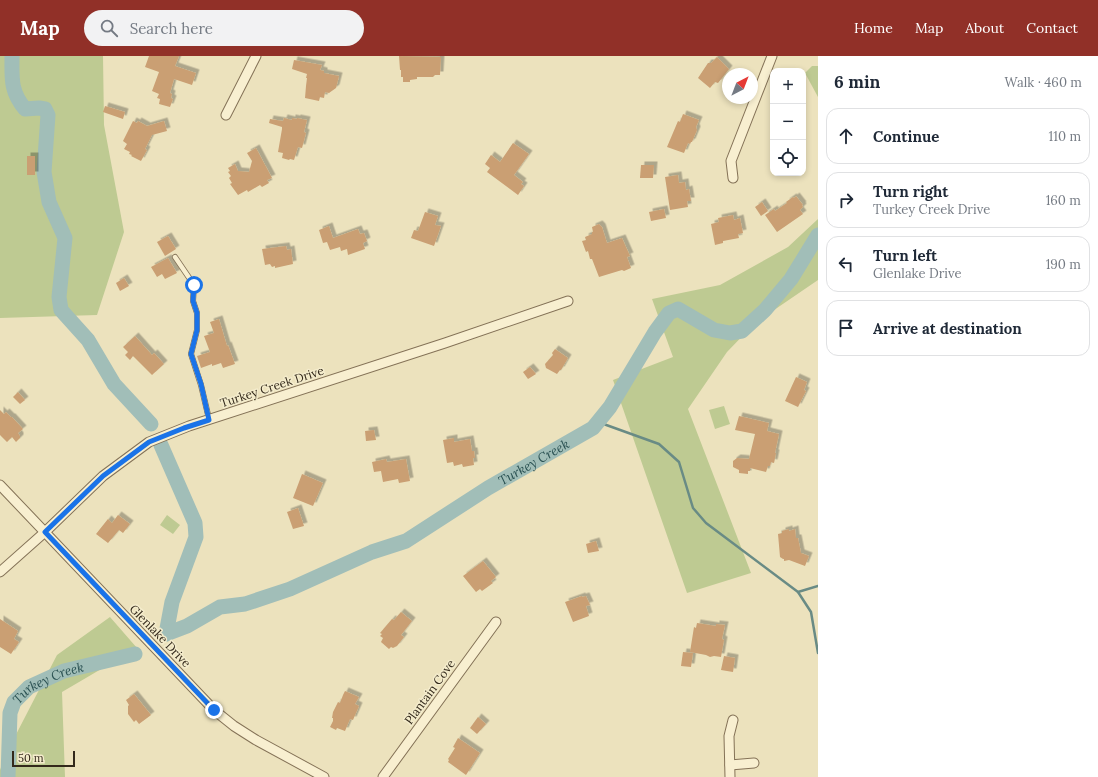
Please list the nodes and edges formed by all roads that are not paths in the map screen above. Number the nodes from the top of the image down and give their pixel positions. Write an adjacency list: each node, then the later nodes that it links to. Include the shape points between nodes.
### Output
1 (256, 56): 3 (street)
2 (772, 56): 4 (street, via 731,161)
3 (226, 115)
4 (733, 178)
5 (175, 257): 7 (lane, via 194,285 193,301 197,313 197,330 191,354)
6 (568, 302): 7 (street, Turkey Creek Drive)
7 (209, 420): 9 (street, Turkey Creek Drive, via 149,442 103,476)
8 (0, 485): 9 (street, Glenlake Drive)
9 (45, 532): 10 (street, Turkey Creek Drive); 15 (street, Glenlake Drive, via 214,710 256,740)
10 (0, 572)
11 (496, 622): 16 (street, Plantain Cove)
12 (733, 720): 14 (street, via 729,736)
13 (754, 763): 14 (street)
14 (730, 764): 17 (street)
15 (324, 777)
16 (383, 777)
17 (730, 777)

